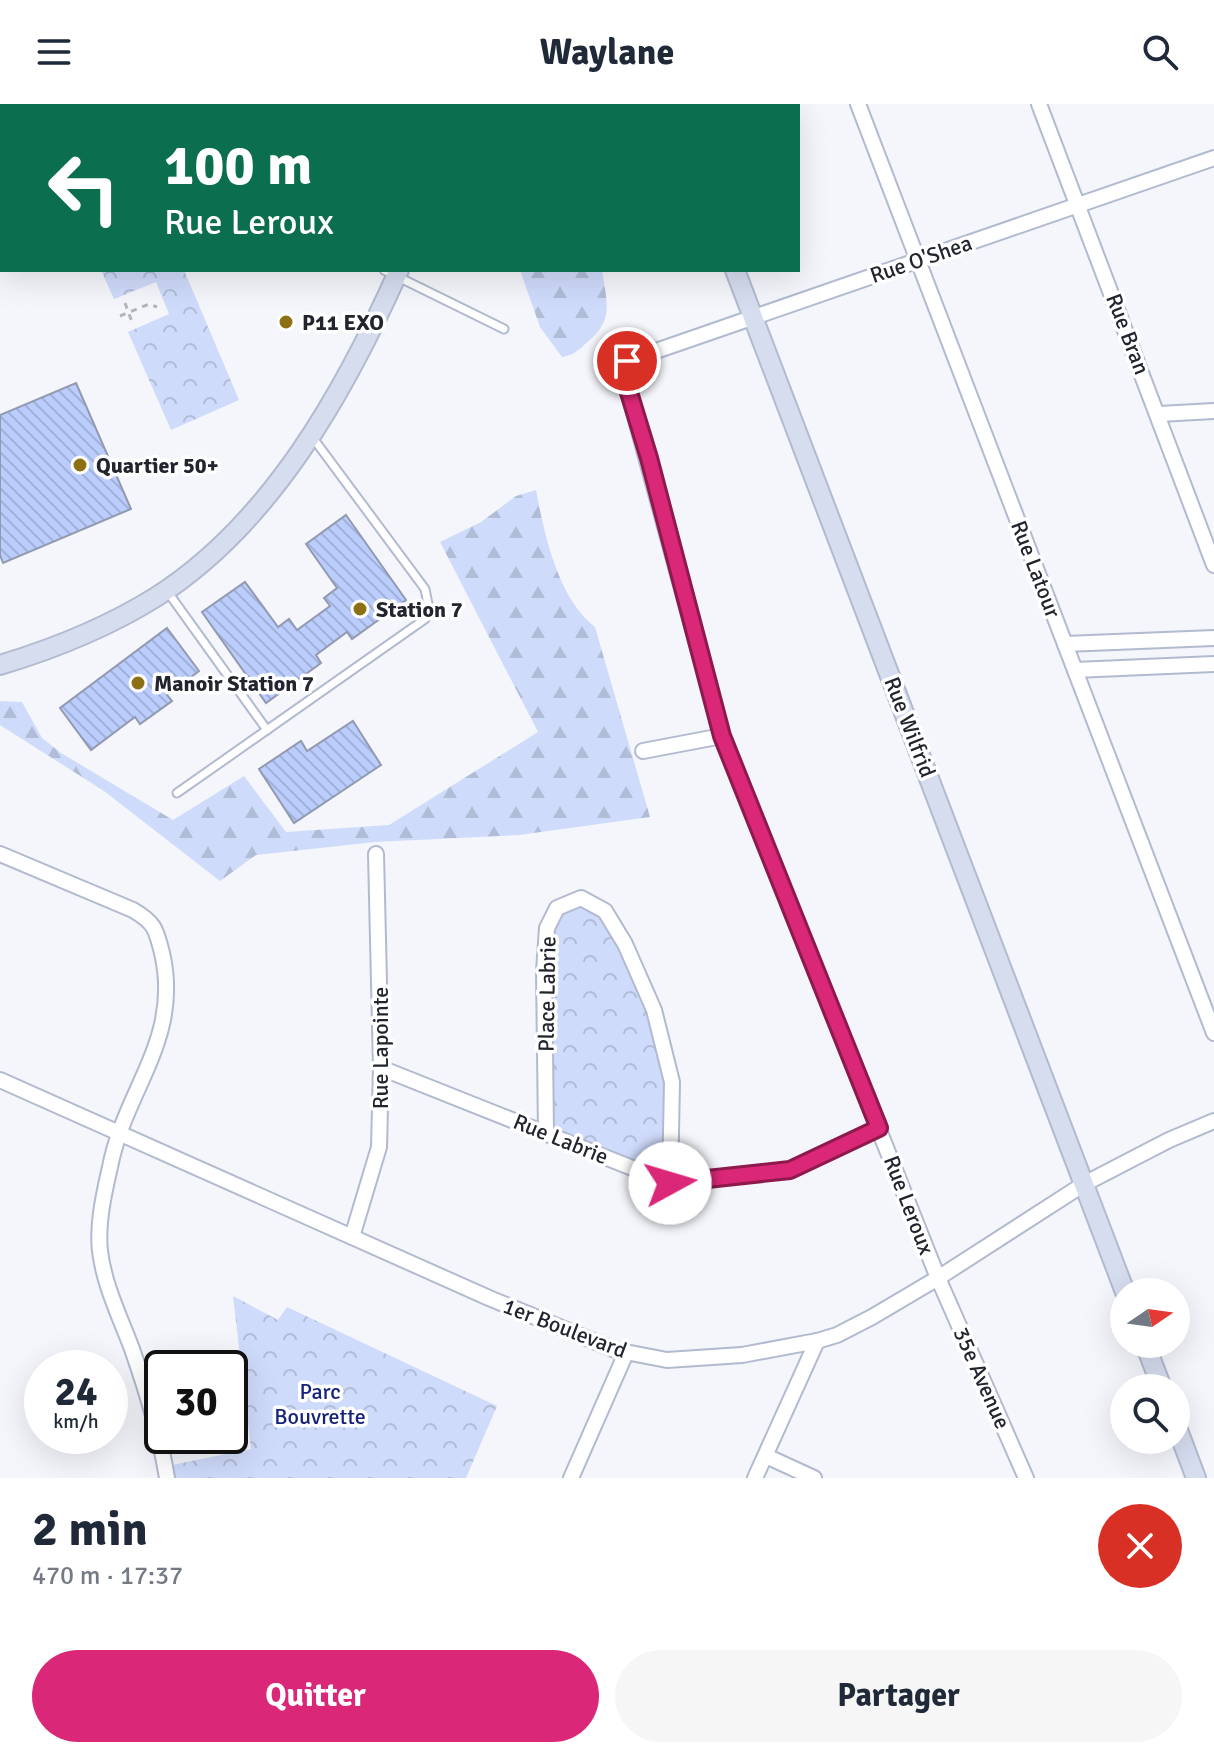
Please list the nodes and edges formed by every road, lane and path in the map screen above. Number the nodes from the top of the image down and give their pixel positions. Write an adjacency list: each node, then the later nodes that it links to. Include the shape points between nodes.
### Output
1 (858, 104): 5 (street, Rue Latour)
2 (1039, 104): 4 (street, Rue Bran)
3 (1214, 158): 4 (street, Rue O'Shea)
4 (1078, 205): 5 (street, Rue O'Shea); 19 (street, Rue Bran)
5 (918, 260): 14 (street, Rue O'Shea); 24 (street, Rue Latour)
6 (393, 272): 16 (lane); 20 (street, via 354,365)
7 (736, 272): 14 (street, Rue Wilfrid)
8 (152, 296): 10 (path)
9 (125, 303): 12 (path)
10 (149, 304): 11 (path); 12 (path)
11 (157, 307)
12 (128, 313): 13 (path); 15 (path)
13 (120, 316)
14 (753, 317): 17 (street, Rue O'Shea); 42 (street, Rue Wilfrid)
15 (132, 322)
16 (504, 329)
17 (627, 361): 29 (street, Rue Leroux, via 624,376)
18 (1214, 411): 19 (street)
19 (1159, 414): 21 (street, Rue Bran)
20 (312, 437): 22 (street, via 219,548); 28 (lane, via 425,589 428,613)
21 (1214, 565)
22 (166, 589): 26 (street, via 103,626); 28 (lane)
23 (1214, 638): 24 (street)
24 (1065, 644): 27 (street, Rue Latour)
25 (1214, 664): 27 (street)
26 (0, 665)
27 (1075, 670): 34 (street, Rue Latour)
28 (267, 730): 31 (lane)
29 (722, 736): 30 (street); 38 (street, Rue Leroux)
30 (643, 751)
31 (177, 793)
32 (0, 854): 40 (street, via 133,910 150,920 157,932 167,1010)
33 (376, 854): 35 (street, Rue Lapointe)
34 (1214, 1033)
35 (381, 1068): 39 (street, Rue Labrie); 43 (street, Rue Lapointe, via 379,1147)
36 (0, 1080): 40 (street, 1er Boulevard)
37 (1214, 1121): 42 (street, 1er Boulevard)
38 (879, 1128): 41 (street, Rue Labrie, via 790,1170); 44 (street, Rue Leroux)
39 (546, 1132): 41 (street, Rue Labrie); 41 (street, Place Labrie, via 547,928 557,908 581,898 605,911 654,1010 672,1082)
40 (120, 1133): 43 (street, 1er Boulevard); 50 (street, via 110,1163 100,1249 160,1435)
41 (670, 1183)
42 (1084, 1184): 44 (street, 1er Boulevard); 45 (street, Rue Wilfrid)
43 (352, 1237): 47 (street, 1er Boulevard)
44 (938, 1278): 46 (street, 1er Boulevard, via 872,1317); 54 (street, 35e Avenue)
45 (1120, 1278)
46 (817, 1341): 47 (street, 1er Boulevard, via 700,1360); 49 (street)
47 (626, 1353): 51 (street)
48 (1187, 1454): 55 (street)
49 (766, 1456): 52 (street); 53 (street)
50 (167, 1478)
51 (571, 1478)
52 (755, 1478)
53 (814, 1478)
54 (1026, 1478)
55 (1196, 1478)

